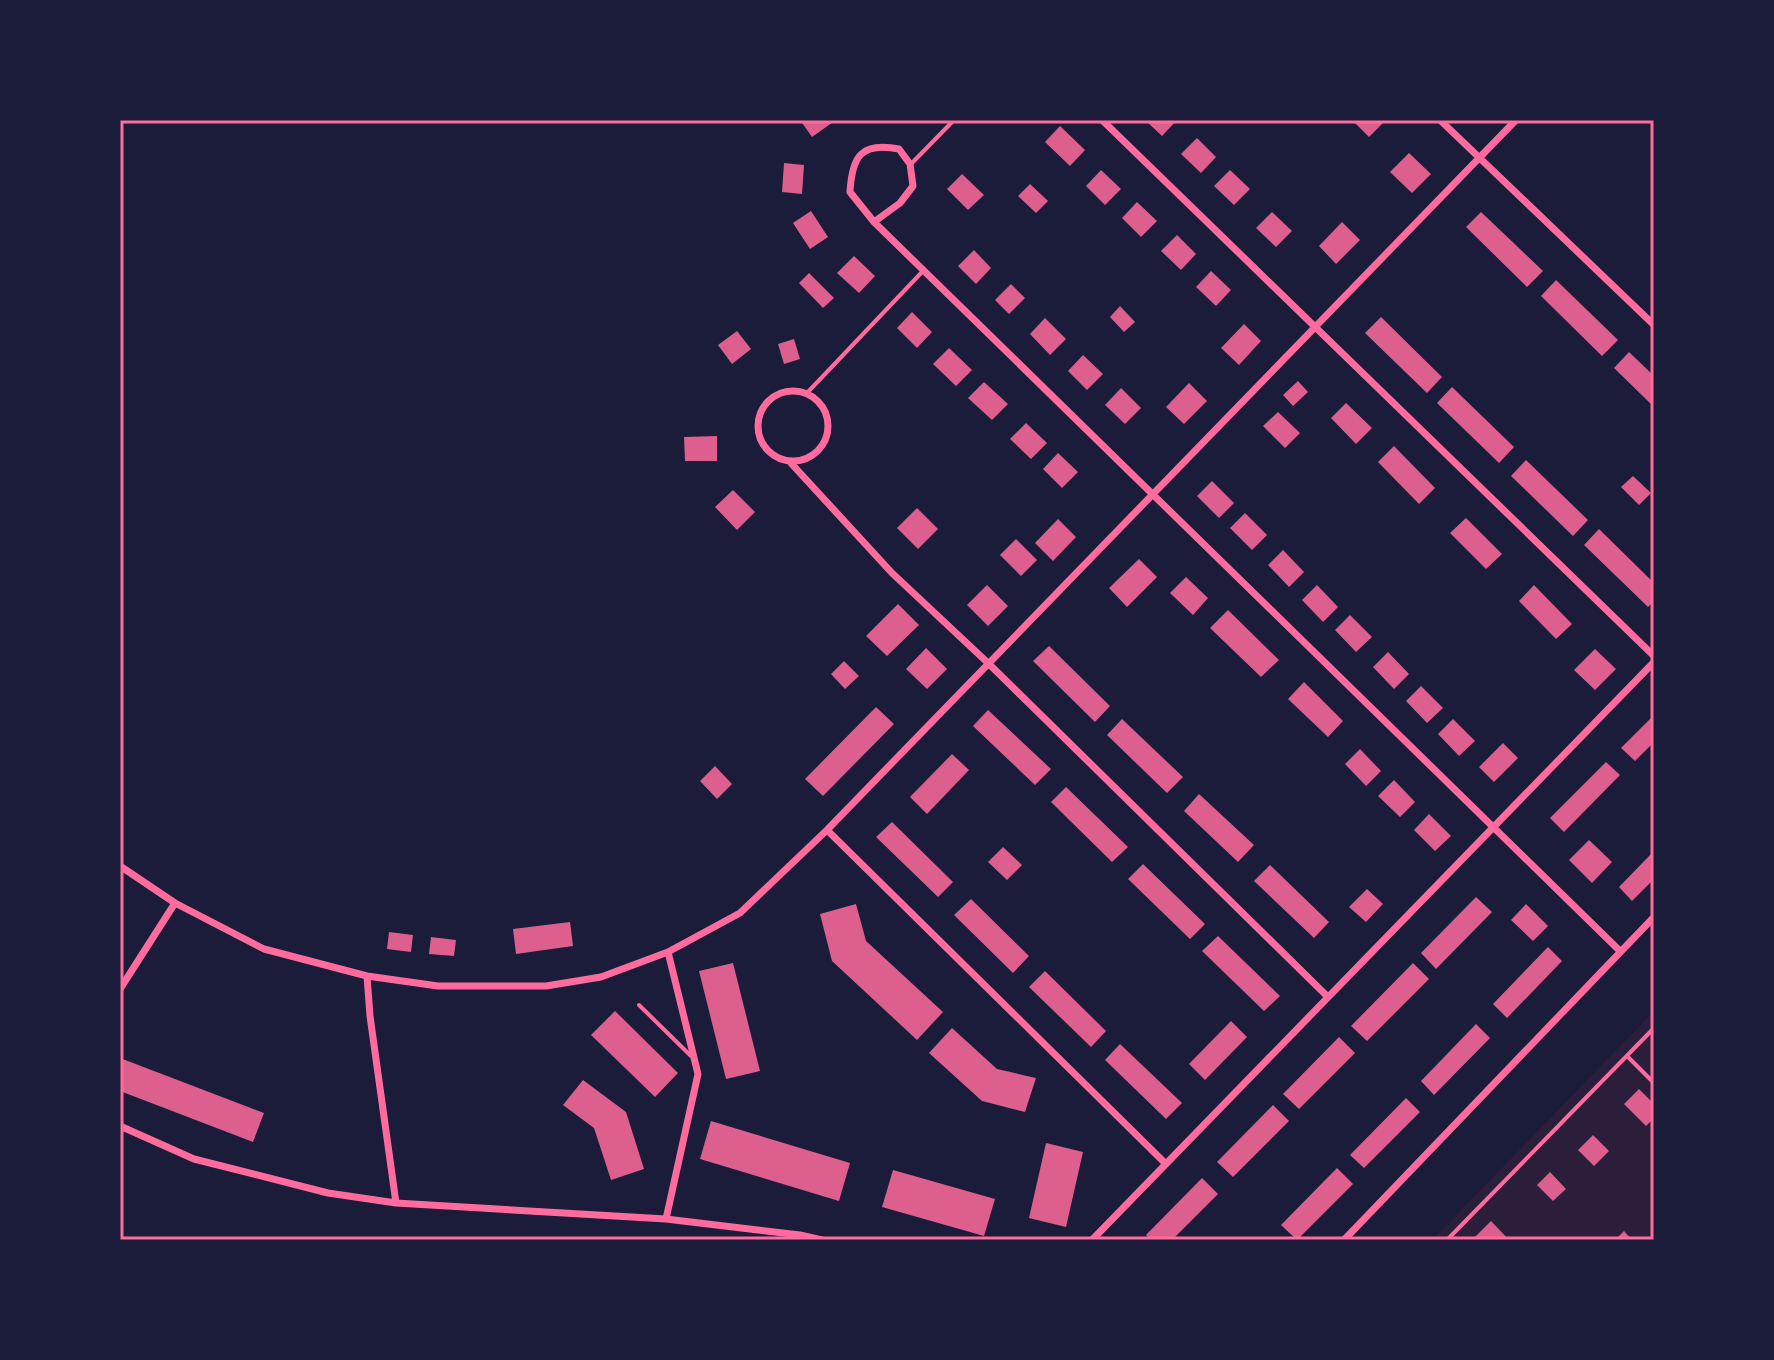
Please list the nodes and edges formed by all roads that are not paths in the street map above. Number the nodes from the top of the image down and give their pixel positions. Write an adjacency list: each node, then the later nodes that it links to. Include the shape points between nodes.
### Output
1 (954, 120): 6 (lane)
2 (1102, 120): 9 (street)
3 (1440, 120): 5 (street)
4 (1516, 120): 5 (street)
5 (1479, 157): 9 (street); 10 (street)
6 (910, 164): 7 (street, via 913,186); 7 (street, via 899,149 879,146 864,151 851,167 850,192)
7 (874, 222): 8 (street)
8 (922, 272): 11 (lane); 13 (street)
9 (1316, 325): 13 (street); 14 (street)
10 (1654, 325)
11 (807, 393): 12 (street, via 827,415 828,435 809,458); 12 (street, via 778,394 759,417 764,446)
12 (789, 461): 16 (street, via 892,573)
13 (1152, 494): 16 (street); 17 (street)
14 (1654, 656)
15 (1654, 662): 17 (street)
16 (988, 663): 18 (street); 26 (street)
17 (1492, 827): 22 (street); 26 (street)
18 (827, 830): 23 (street, via 740,913); 33 (street)
19 (120, 866): 20 (street)
20 (175, 903): 24 (street, via 264,949); 25 (street)
21 (1654, 917): 22 (street)
22 (1620, 951): 38 (street)
23 (668, 952): 24 (street, via 601,977 546,986 438,986); 30 (street)
24 (367, 976): 34 (street)
25 (120, 989)
26 (1328, 997): 33 (street)
27 (639, 1005): 30 (lane)
28 (1654, 1028): 29 (lane)
29 (1627, 1056): 31 (lane); 39 (lane)
30 (696, 1060): 35 (street, via 698,1074)
31 (1654, 1083)
32 (120, 1126): 34 (street, via 194,1159 328,1193)
33 (1165, 1163): 37 (street)
34 (396, 1203): 35 (street)
35 (666, 1219): 36 (street)
36 (822, 1240)
37 (1092, 1240)
38 (1344, 1240)
39 (1447, 1240)

